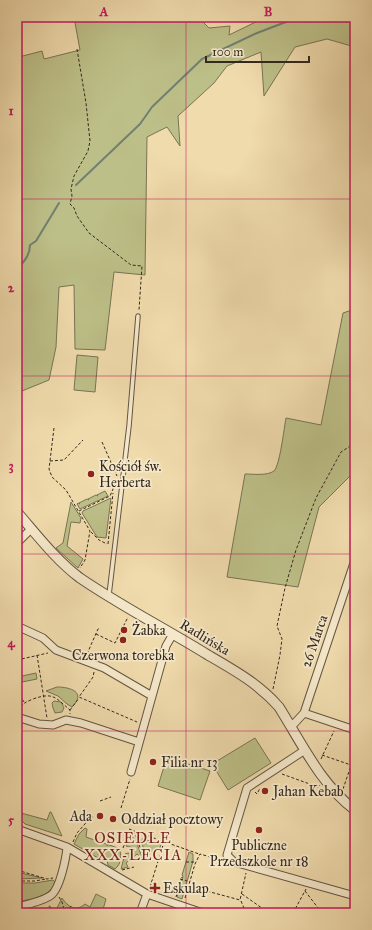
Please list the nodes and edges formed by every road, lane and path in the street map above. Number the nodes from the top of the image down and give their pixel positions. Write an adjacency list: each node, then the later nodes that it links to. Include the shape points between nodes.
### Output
1 (77, 49): 2 (path, via 90,141 88,151 74,176 70,204 89,233 131,265 142,266)
2 (138, 316): 20 (lane, via 129,426)
3 (54, 428): 7 (path)
4 (83, 440): 7 (path, via 64,460)
5 (102, 442): 9 (path, via 117,475)
6 (355, 443): 32 (path, via 341,452 316,498 299,543 285,588 277,626 282,639)
7 (50, 461): 11 (path, via 52,477 66,490)
8 (110, 483): 9 (path)
9 (115, 484): 10 (path)
10 (113, 492): 11 (path, via 110,496); 16 (path, via 108,544 98,540)
11 (78, 511): 16 (path)
12 (17, 512): 15 (street, Radlińska)
13 (355, 514): 14 (path)
14 (354, 517)
15 (31, 529): 17 (street); 20 (street, Radlińska, via 67,567)
16 (90, 531): 19 (path, via 85,560)
17 (17, 543)
18 (355, 560): 39 (street, 26 Marca)
19 (79, 570)
20 (109, 596): 25 (street, Radlińska)
21 (130, 613): 24 (path, via 115,643)
22 (17, 626): 26 (street, via 43,638)
23 (100, 628): 24 (path)
24 (96, 634): 29 (path)
25 (173, 634): 34 (street, via 166,646); 44 (street, Radlińska, via 258,686 275,702)
26 (56, 650): 27 (path); 29 (street)
27 (37, 655): 28 (path); 33 (path)
28 (17, 660)
29 (84, 660): 34 (street, via 104,668)
30 (95, 667): 35 (path, via 93,677)
31 (17, 691): 36 (path)
32 (273, 691)
33 (44, 695): 36 (path); 37 (path, via 57,699); 42 (path)
34 (152, 696): 43 (street)
35 (79, 697): 37 (path); 43 (path)
36 (25, 702): 38 (path)
37 (70, 710): 41 (path)
38 (17, 712)
39 (304, 713): 44 (street, 26 Marca); 45 (street)
40 (17, 717): 42 (street)
41 (70, 720): 42 (street); 46 (street)
42 (48, 724)
43 (144, 726): 46 (street)
44 (291, 726): 47 (street, Radlińska)
45 (355, 730)
46 (139, 742): 52 (street)
47 (305, 750): 53 (street, Radlińska); 84 (street, via 247,788 227,855 234,862)
48 (355, 754): 50 (path)
49 (322, 755): 50 (path)
50 (351, 765): 54 (path)
51 (280, 773): 53 (path, via 318,787)
52 (131, 775): 57 (path)
53 (325, 781): 58 (street, Radlińska)
54 (342, 793)
55 (111, 797): 56 (path)
56 (100, 801)
57 (121, 808)
58 (355, 810)
59 (93, 817): 66 (path, via 77,833)
60 (17, 828): 66 (street)
61 (134, 831): 62 (path); 64 (path); 67 (path, via 129,829)
62 (137, 838): 64 (path, via 160,843); 69 (path)
63 (109, 840): 71 (path)
64 (162, 841): 65 (path)
65 (164, 842): 68 (path); 70 (path)
66 (70, 848): 80 (street); 88 (street)
67 (124, 848)
68 (162, 848): 72 (path); 88 (path)
69 (141, 850)
70 (200, 854): 73 (path); 75 (path)
71 (104, 855)
72 (144, 856)
73 (226, 861)
74 (186, 862): 75 (path)
75 (195, 862): 83 (path)
76 (134, 866): 79 (path)
77 (247, 868): 89 (path)
78 (17, 870): 81 (path)
79 (118, 872)
80 (60, 878): 81 (path); 96 (street, via 56,890 50,896)
81 (47, 879): 82 (path)
82 (17, 881)
83 (188, 881): 86 (path); 91 (path, bridge, via 181,878)
84 (308, 883): 87 (path); 90 (street)
85 (179, 884): 86 (path, bridge)
86 (187, 887): 92 (path); 95 (path)
87 (305, 891): 104 (path); 105 (path)
88 (148, 892): 95 (street); 99 (street)
89 (242, 893): 92 (path); 97 (path)
90 (355, 896)
91 (176, 898)
92 (240, 900): 101 (path)
93 (62, 902): 98 (path)
94 (72, 905): 98 (path)
95 (182, 906): 100 (street)
96 (17, 907)
97 (266, 911): 102 (path); 103 (path)
98 (65, 913)
99 (140, 913)
100 (203, 913)
101 (246, 913)
102 (263, 913)
103 (268, 913)
104 (293, 913)
105 (322, 913)

